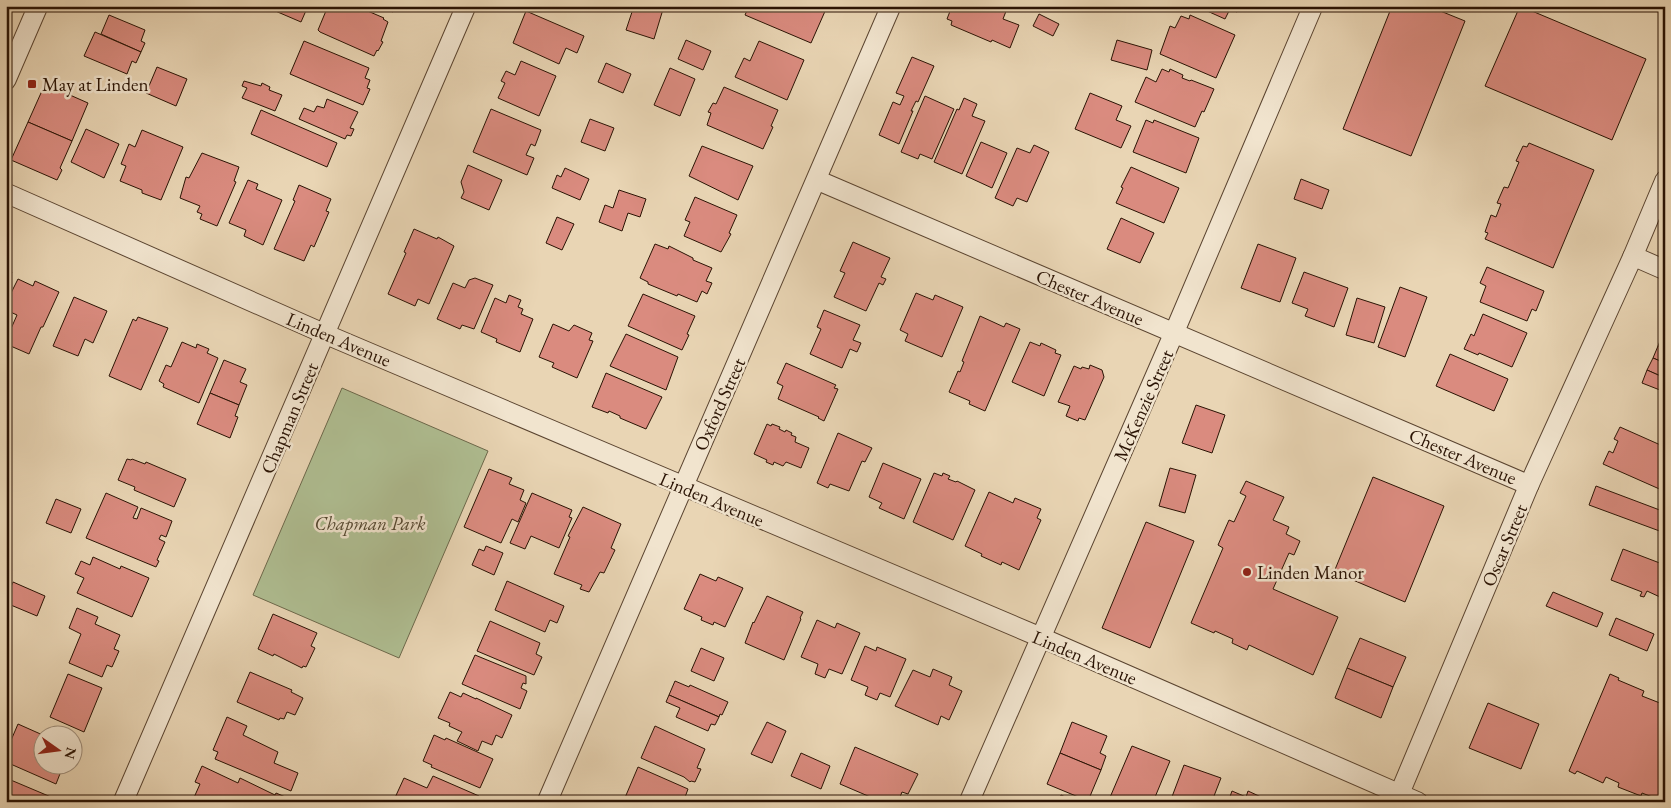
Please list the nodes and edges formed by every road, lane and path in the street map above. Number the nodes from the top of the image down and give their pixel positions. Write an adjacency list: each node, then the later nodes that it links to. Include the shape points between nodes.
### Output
1 (38, 6): 5 (street)
2 (466, 6): 12 (street, Chapman Street)
3 (891, 6): 6 (street, Oxford Street)
4 (1313, 6): 11 (street, McKenzie Street)
5 (6, 80)
6 (817, 180): 11 (street, Chester Avenue); 14 (street, Oxford Street)
7 (1665, 180): 9 (street, Oscar Street)
8 (6, 193): 12 (street, Linden Avenue)
9 (1633, 256): 10 (street); 13 (street, Oscar Street)
10 (1665, 270)
11 (1174, 333): 13 (street, Chester Avenue); 15 (street, McKenzie Street)
12 (325, 334): 14 (street, Linden Avenue); 17 (street, Chapman Street)
13 (1530, 485): 16 (street, Oscar Street)
14 (684, 487): 15 (street, Linden Avenue); 18 (street, Oxford Street)
15 (1040, 637): 16 (street, Linden Avenue); 19 (street, McKenzie Street)
16 (1398, 798): 20 (street, Linden Avenue)
17 (123, 802)
18 (547, 802)
19 (969, 802)
20 (1418, 802)

